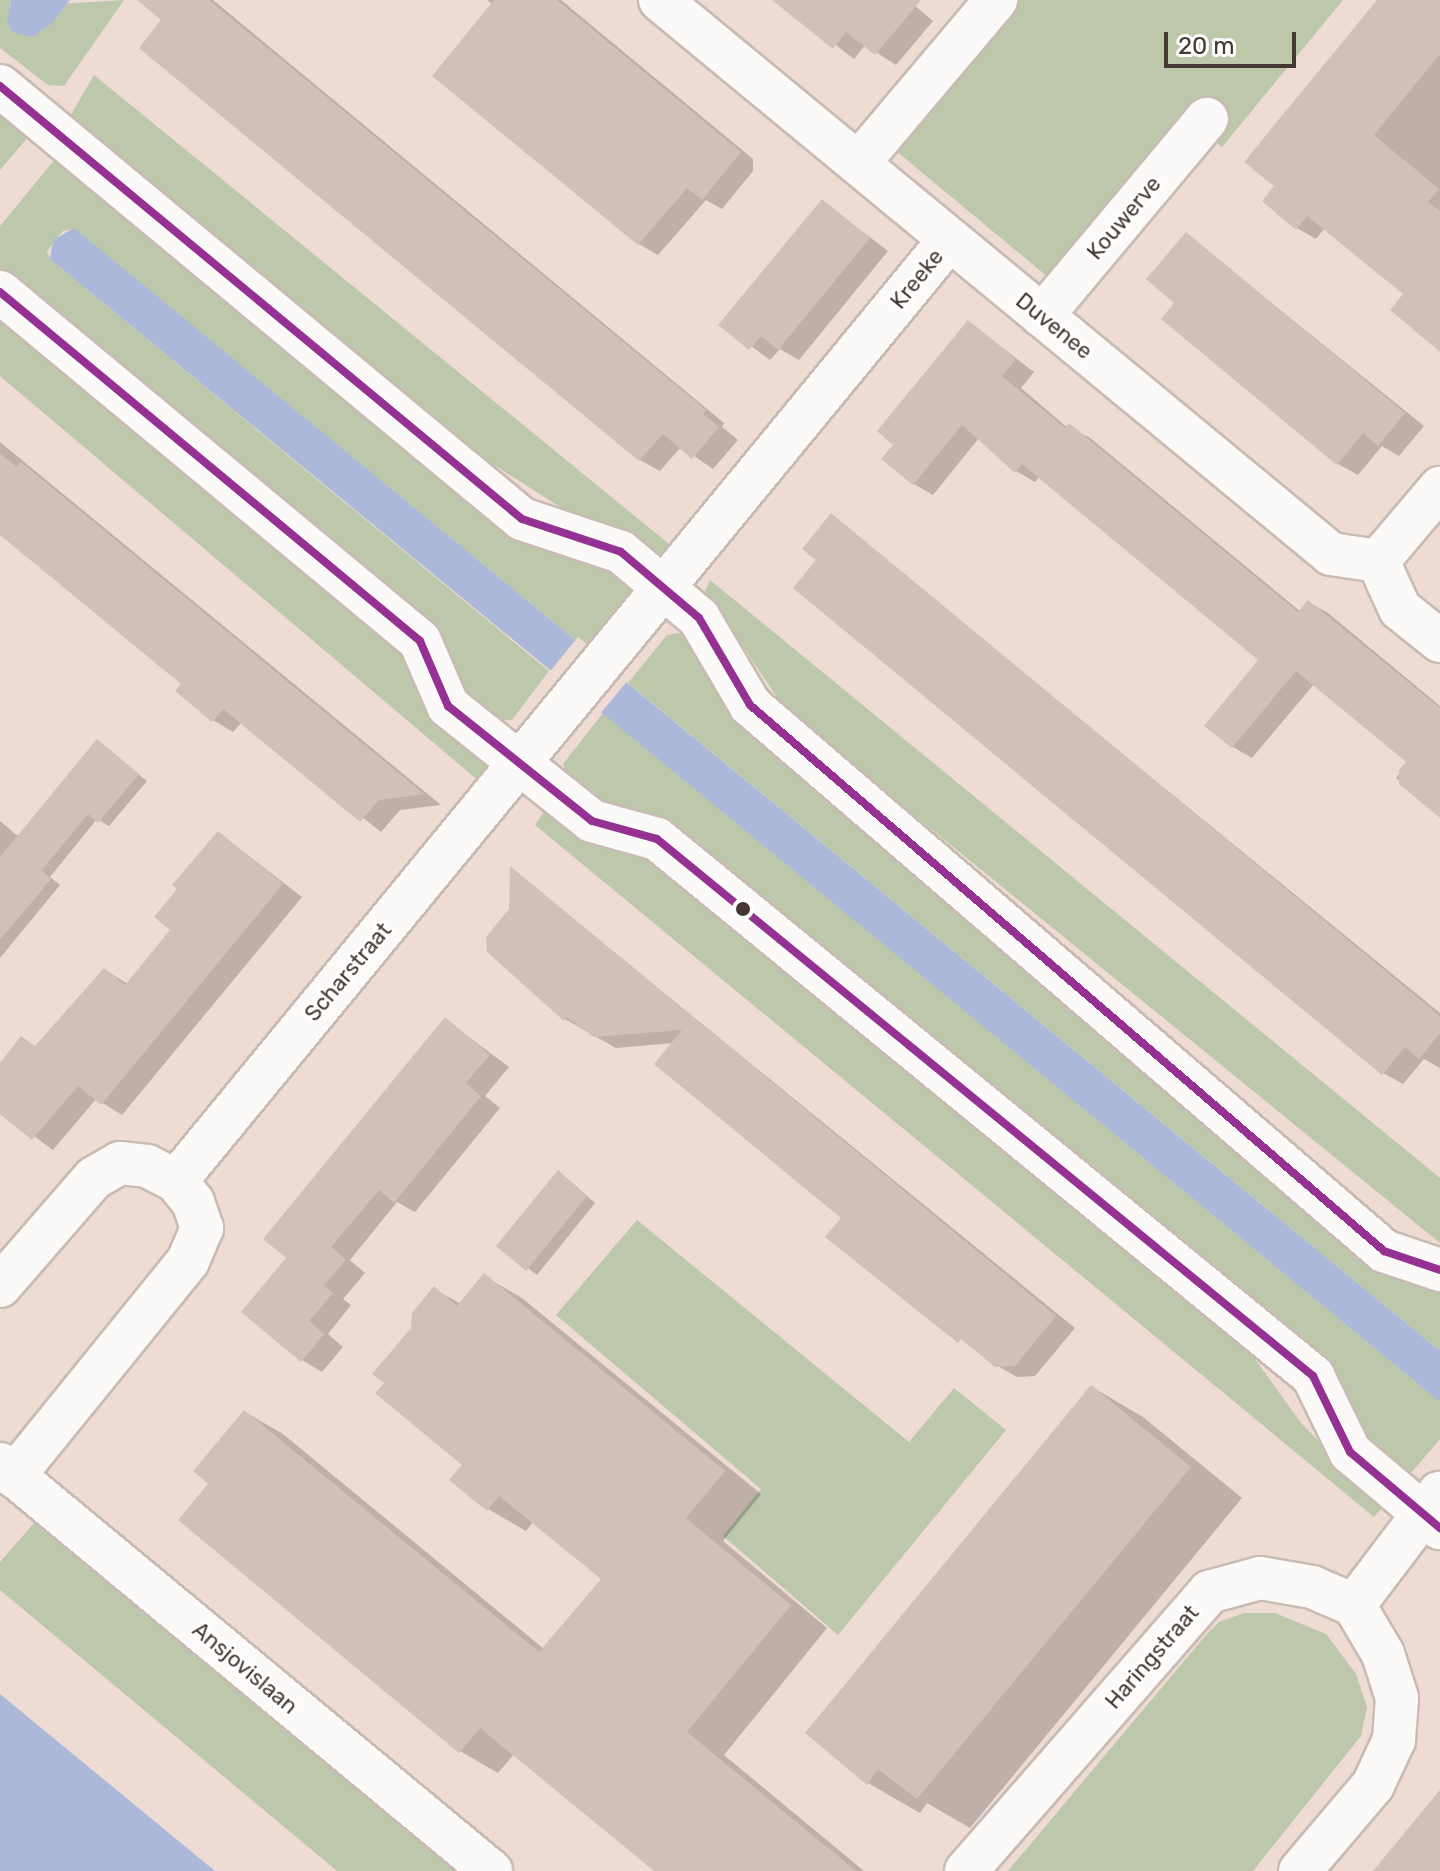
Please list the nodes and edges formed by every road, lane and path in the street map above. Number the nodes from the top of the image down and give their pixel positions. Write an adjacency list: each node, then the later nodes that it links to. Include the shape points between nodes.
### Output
1 (660, 0): 5 (street, Duvenee)
2 (996, 0): 5 (street)
3 (0, 86): 11 (street, via 522,519 621,552)
4 (1207, 119): 8 (street, Kouwerve)
5 (860, 161): 6 (street, Duvenee)
6 (949, 240): 8 (street, Duvenee); 11 (street, Kreeke)
7 (0, 292): 13 (street, via 410,631 420,641 448,706)
8 (1042, 316): 10 (street, Duvenee, via 1331,554)
9 (1440, 488): 10 (street)
10 (1378, 561): 12 (street, via 1400,609)
11 (663, 588): 13 (street, Kreeke); 15 (street, via 699,618 750,705 1384,1251)
12 (1440, 641)
13 (519, 762): 14 (street, Scharstraat); 18 (street, via 592,821 657,839 1313,1376 1350,1452)
14 (176, 1181): 16 (street, via 147,1166 120,1163 94,1178); 17 (street, via 193,1202 202,1228 188,1261)
15 (1440, 1270)
16 (0, 1286)
17 (7, 1470): 20 (street, Ansjovislaan)
18 (1434, 1511): 19 (street)
19 (1354, 1605): 21 (street, Haringstraat, via 1312,1587 1260,1578 1209,1592); 22 (street, via 1383,1654 1397,1698 1394,1740 1373,1785)
20 (491, 1871)
21 (966, 1871)
22 (1300, 1871)

